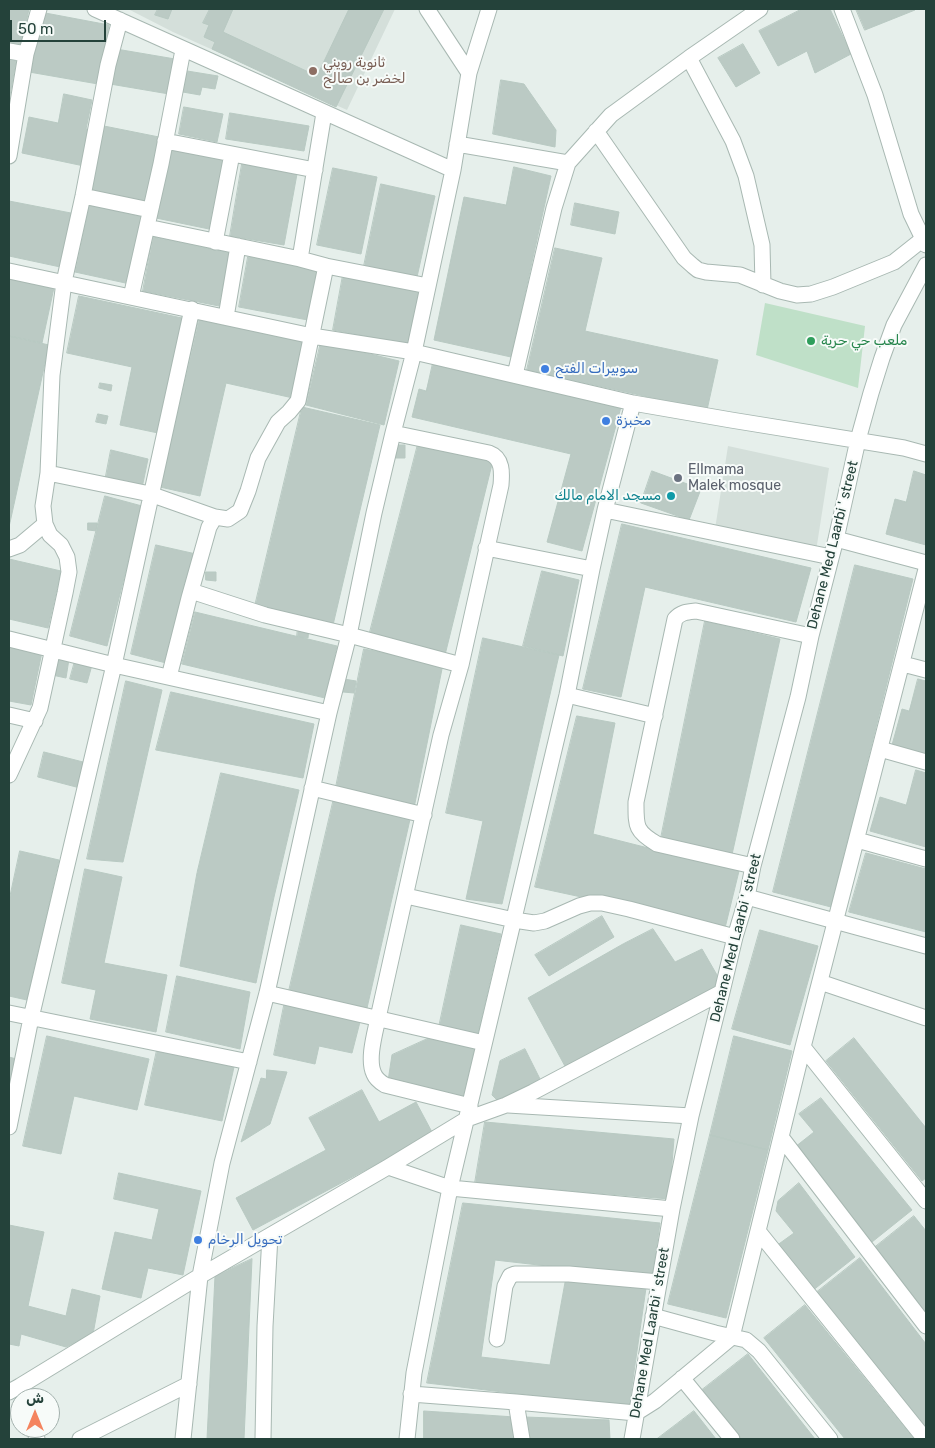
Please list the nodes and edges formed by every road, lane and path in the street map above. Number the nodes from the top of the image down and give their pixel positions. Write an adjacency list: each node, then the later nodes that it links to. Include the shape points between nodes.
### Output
1 (39, 9): 10 (street)
2 (95, 9): 7 (street)
3 (427, 9): 12 (street)
4 (489, 9): 12 (street)
5 (842, 9): 26 (street, via 875,95 911,214)
6 (752, 11): 11 (street)
7 (120, 20): 8 (street); 22 (street)
8 (183, 50): 13 (street); 15 (street)
9 (9, 51): 10 (street)
10 (26, 54): 18 (street)
11 (689, 58): 14 (street, via 611,115); 33 (street, via 733,142 746,176 762,245)
12 (469, 73): 16 (street)
13 (324, 113): 20 (street); 21 (street)
14 (596, 131): 19 (street); 33 (street, via 684,258 706,272 740,275)
15 (165, 142): 17 (street); 23 (street)
16 (457, 144): 19 (street); 21 (street)
17 (232, 154): 20 (street); 25 (street)
18 (9, 156)
19 (568, 163): 40 (street, via 554,208)
20 (315, 170): 28 (street)
21 (453, 170): 34 (street)
22 (83, 196): 23 (street); 32 (street)
23 (150, 210): 24 (street)
24 (147, 227): 25 (street); 35 (street)
25 (215, 242): 27 (street)
26 (925, 242): 33 (street, via 894,262 812,294 780,291)
27 (238, 246): 28 (street); 37 (street)
28 (300, 259): 30 (street)
29 (926, 265): 43 (street, Dehane Med Laarbi ' street, via 894,325)
30 (326, 266): 34 (street); 38 (street)
31 (9, 271): 32 (street)
32 (64, 282): 35 (street); 47 (street, via 52,375)
33 (763, 285)
34 (428, 286): 39 (street)
35 (131, 297): 36 (street)
36 (192, 309): 37 (street); 48 (street)
37 (226, 317): 38 (street)
38 (312, 336): 39 (street); 50 (street, via 298,401 278,422 258,458 240,511 228,519)
39 (414, 352): 40 (street); 42 (street)
40 (515, 375): 41 (street)
41 (634, 403): 43 (street); 49 (street)
42 (392, 433): 53 (street, via 478,450 497,458 502,472 501,485); 60 (street)
43 (858, 440): 45 (street); 52 (street, Dehane Med Laarbi ' street)
44 (926, 443): 45 (street)
45 (904, 448): 46 (street)
46 (926, 454)
47 (48, 473): 48 (street); 51 (street, via 42,506)
48 (150, 494): 50 (street); 65 (street)
49 (605, 510): 55 (street); 57 (street)
50 (214, 518): 59 (street)
51 (45, 524): 54 (street); 63 (street, via 50,535 61,545 69,572)
52 (836, 539): 55 (street, Dehane Med Laarbi ' street); 56 (street)
53 (486, 548): 57 (street); 66 (street)
54 (9, 550)
55 (831, 558): 61 (street, Dehane Med Laarbi ' street)
56 (926, 563)
57 (592, 569): 69 (street)
58 (926, 569): 64 (street)
59 (191, 591): 60 (street); 68 (street)
60 (349, 635): 66 (street); 70 (street)
61 (811, 636): 72 (street, via 696,611 679,614); 81 (street, Dehane Med Laarbi ' street)
62 (9, 639): 63 (street)
63 (52, 650): 65 (street); 73 (street)
64 (903, 664): 67 (street); 74 (street)
65 (114, 665): 68 (street); 92 (street)
66 (461, 665): 78 (street)
67 (926, 670)
68 (169, 677): 70 (street)
69 (567, 695): 72 (street); 84 (street)
70 (329, 713): 77 (street)
71 (9, 715): 73 (street)
72 (655, 716): 81 (street, via 636,802 636,824 643,836 657,844)
73 (35, 721): 76 (street)
74 (880, 749): 75 (street); 79 (street)
75 (926, 762)
76 (9, 775)
77 (312, 788): 78 (street); 90 (street)
78 (424, 815): 82 (street)
79 (857, 840): 80 (street); 85 (street)
80 (926, 859)
81 (753, 866): 83 (street, Dehane Med Laarbi ' street)
82 (406, 896): 84 (street); 93 (street)
83 (747, 897): 85 (street); 86 (street, Dehane Med Laarbi ' street)
84 (514, 920): 86 (street, via 546,921 579,906 602,903); 95 (street)
85 (836, 922): 87 (street); 88 (street)
86 (735, 937): 89 (street, Dehane Med Laarbi ' street)
87 (926, 946)
88 (820, 982): 94 (street); 96 (street)
89 (722, 992): 98 (street); 100 (street, Dehane Med Laarbi ' street)
90 (266, 993): 93 (street); 97 (street)
91 (9, 1013): 92 (street)
92 (31, 1018): 97 (street); 101 (street)
93 (378, 1018): 95 (street); 99 (street, via 371,1054 371,1067 377,1079 385,1086)
94 (926, 1018)
95 (484, 1043): 99 (street)
96 (803, 1047): 102 (street); 105 (street)
97 (249, 1062): 109 (street, via 222,1163)
98 (506, 1105): 99 (street); 100 (street)
99 (468, 1112): 103 (street); 104 (street)
100 (691, 1116): 106 (street, Dehane Med Laarbi ' street)
101 (9, 1127)
102 (781, 1137): 107 (street); 112 (street)
103 (388, 1167): 104 (street); 108 (street)
104 (450, 1188): 106 (street); 118 (street)
105 (925, 1196)
106 (672, 1209): 110 (street, Dehane Med Laarbi ' street)
107 (758, 1231): 113 (street); 129 (street)
108 (270, 1236): 109 (street); 123 (street)
109 (200, 1276): 116 (street); 117 (street)
110 (659, 1282): 111 (street, Dehane Med Laarbi ' street); 114 (street, via 569,1274 510,1276 505,1286)
111 (653, 1316): 113 (street); 120 (street, Dehane Med Laarbi ' street)
112 (926, 1326)
113 (732, 1337): 115 (street); 128 (street, via 746,1340 759,1351)
114 (497, 1339)
115 (682, 1378): 120 (street); 127 (street)
116 (189, 1384): 121 (street); 122 (street)
117 (24, 1388)
118 (411, 1394): 119 (street); 124 (street)
119 (516, 1402): 120 (street); 125 (street)
120 (636, 1413): 126 (street, Dehane Med Laarbi ' street)
121 (80, 1439)
122 (184, 1439)
123 (263, 1439)
124 (407, 1439)
125 (522, 1439)
126 (632, 1439)
127 (732, 1439)
128 (830, 1439)
129 (925, 1439)

